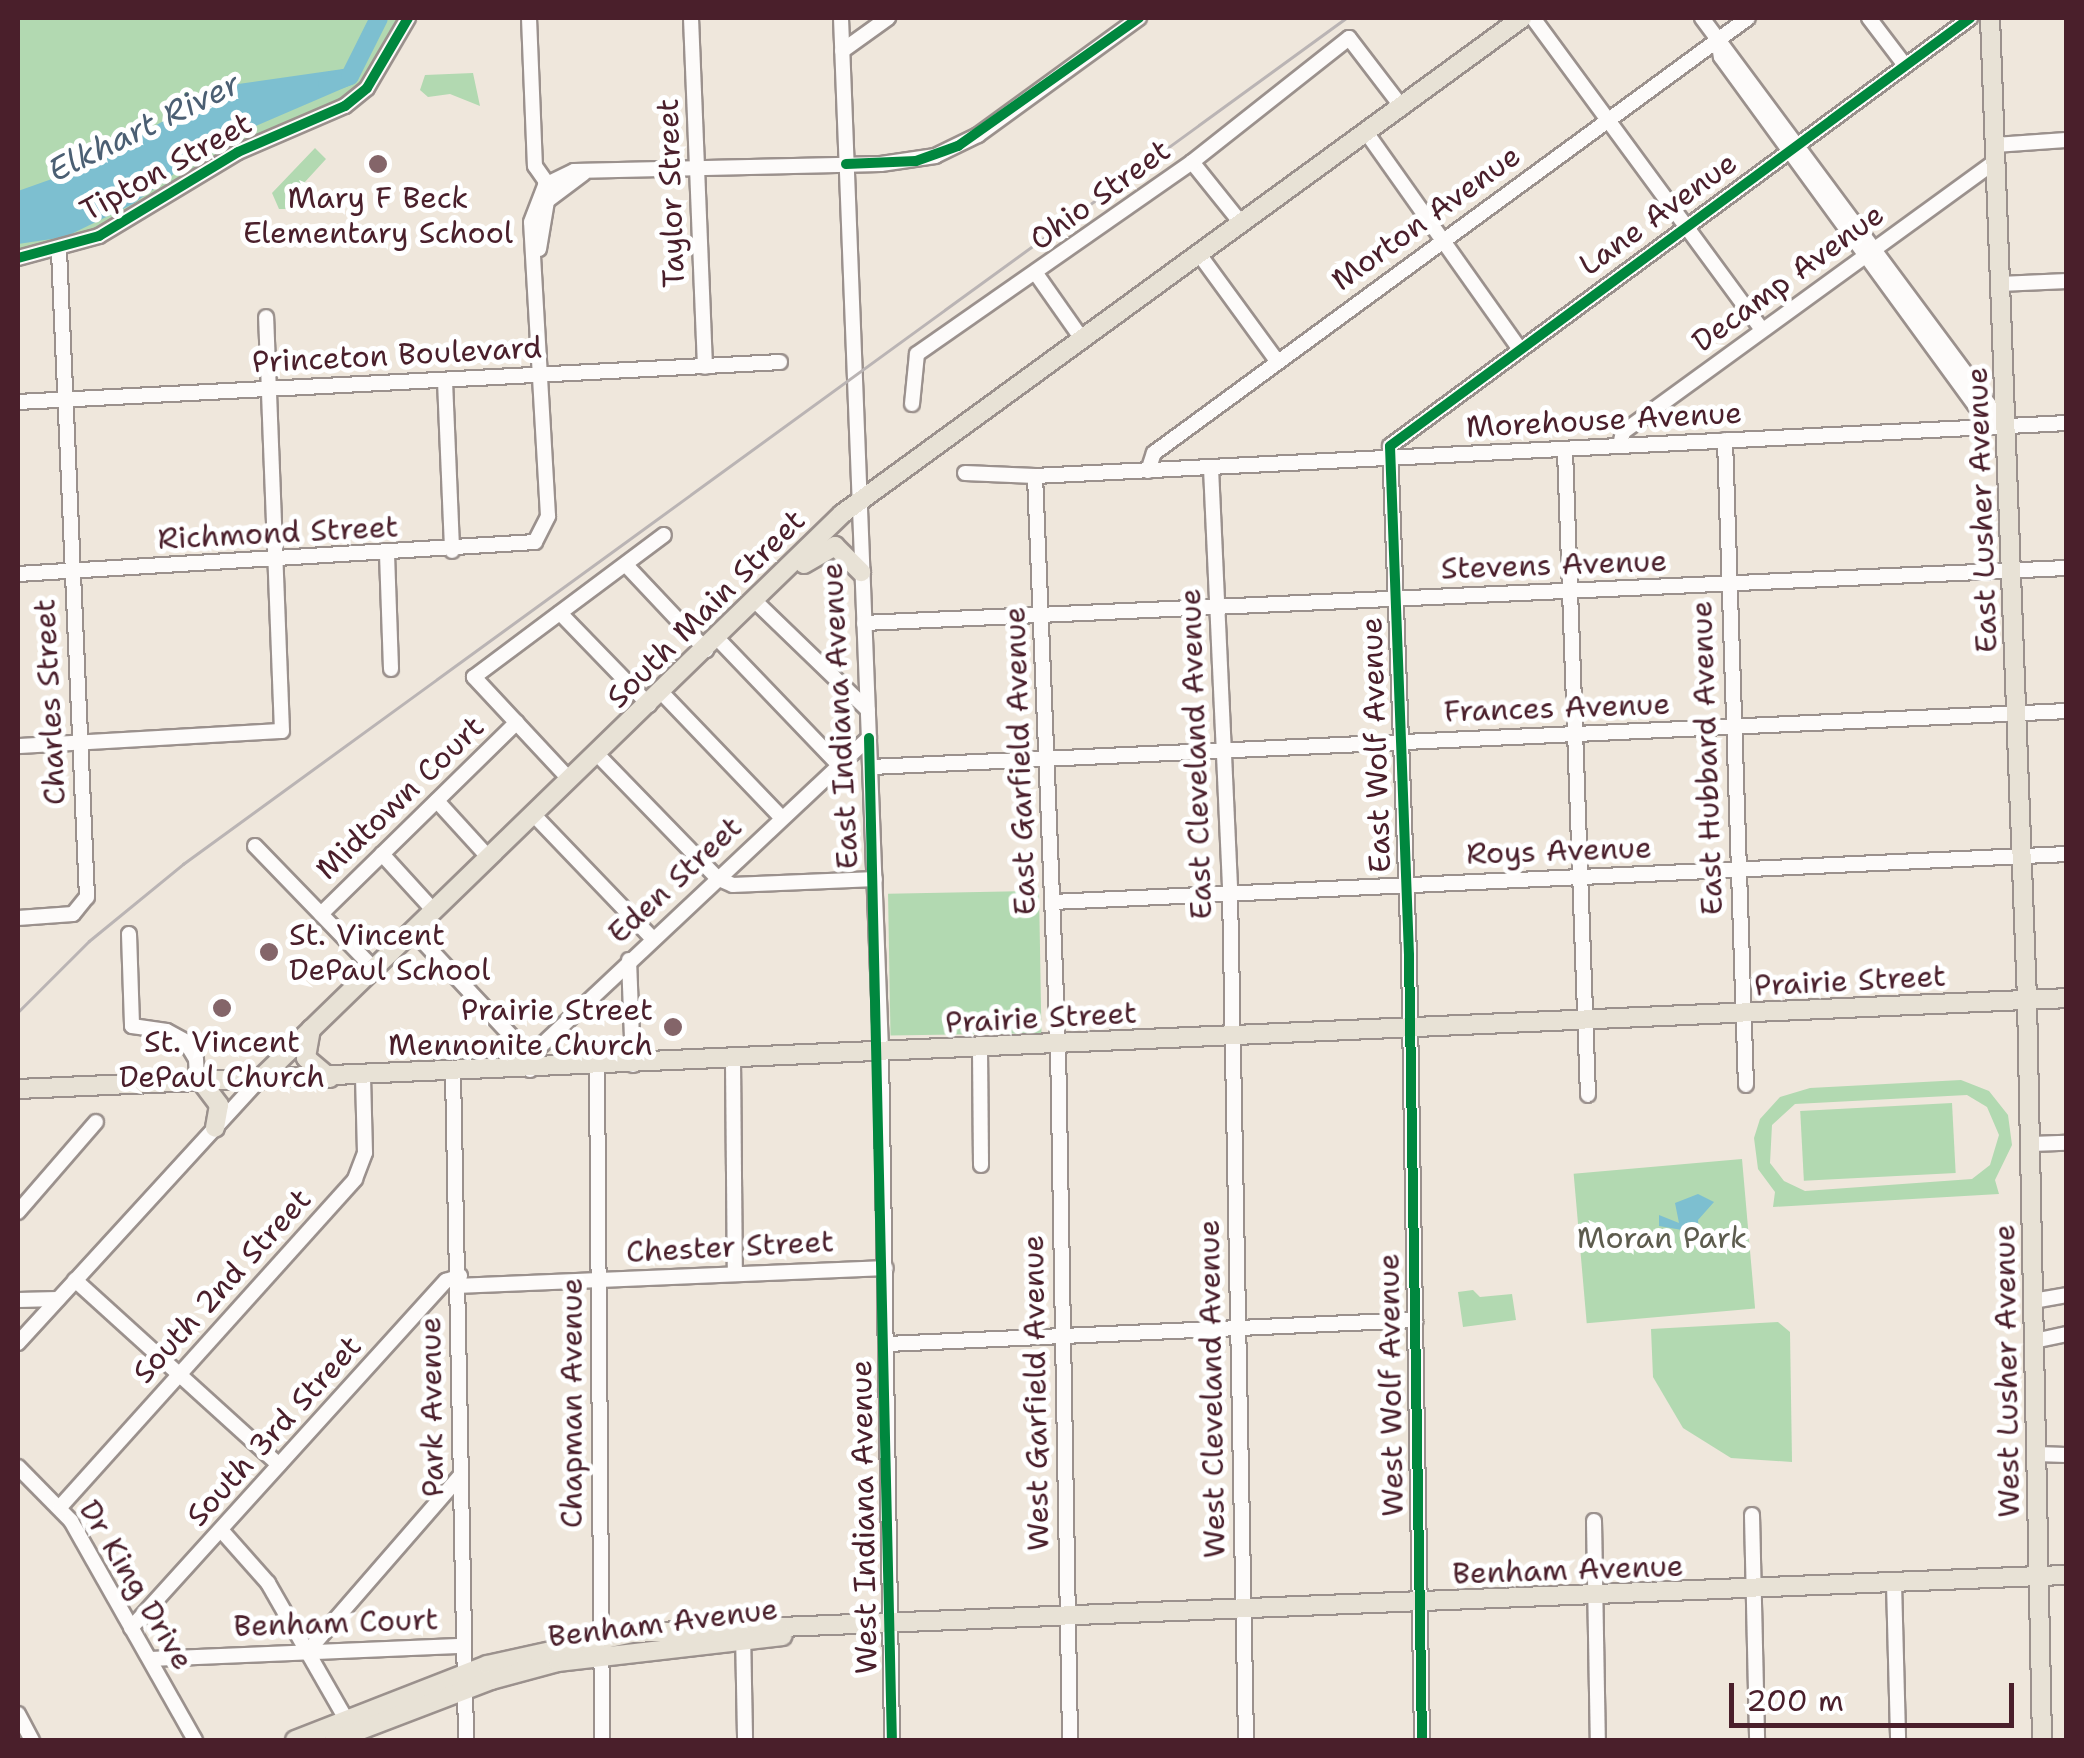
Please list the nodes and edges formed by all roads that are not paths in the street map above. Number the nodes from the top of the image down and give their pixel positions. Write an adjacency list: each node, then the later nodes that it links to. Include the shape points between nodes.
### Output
1 (408, 18): 30 (street, Tipton Street, via 367,88 345,106 257,143 138,216)
2 (529, 18): 26 (street, via 535,166)
3 (691, 18): 25 (street, Taylor Street)
4 (841, 18): 15 (street, East Indiana Avenue)
5 (888, 18): 15 (street)
6 (1139, 18): 24 (street, via 958,146 916,161)
7 (1522, 18): 17 (main road, South Main Street)
8 (1533, 18): 18 (street)
9 (1702, 18): 14 (street)
10 (1748, 18): 14 (street, Morton Avenue)
11 (1870, 18): 16 (street)
12 (1970, 18): 16 (street, Lane Avenue)
13 (1990, 18): 22 (main road, East Lusher Avenue)
14 (1718, 39): 18 (street, Morton Avenue); 21 (street)
15 (842, 52): 24 (street, East Indiana Avenue)
16 (1904, 64): 21 (street, Lane Avenue)
17 (1400, 106): 19 (main road, South Main Street); 23 (street, Ohio Street, via 1348,38)
18 (1607, 119): 28 (street); 29 (street, Morton Avenue)
19 (1366, 132): 27 (main road, South Main Street); 29 (street)
20 (2066, 140): 22 (street)
21 (1793, 146): 28 (street, Lane Avenue); 31 (street)
22 (1996, 153): 31 (street, Decamp Avenue); 36 (main road, East Lusher Avenue)
23 (1192, 162): 27 (street); 34 (street, Ohio Street)
24 (846, 164): 25 (street); 60 (street, East Indiana Avenue)
25 (698, 167): 26 (street, via 562,174); 43 (street, Taylor Street)
26 (550, 189): 44 (street, via 538,255)
27 (1241, 223): 32 (main road, South Main Street)
28 (1685, 226): 38 (street); 40 (street, Lane Avenue)
29 (1442, 240): 40 (street); 41 (street, Morton Avenue)
30 (59, 251): 33 (street, Tipton Street); 47 (street, Charles Street)
31 (1871, 252): 38 (street, Decamp Avenue); 51 (street)
32 (1199, 254): 39 (main road, South Main Street); 41 (street)
33 (18, 258)
34 (1037, 275): 39 (street); 49 (street, Ohio Street, via 917,354)
35 (2066, 280): 36 (street)
36 (2001, 284): 51 (main road, East Lusher Avenue)
37 (266, 316): 46 (street)
38 (1762, 330): 53 (street, Decamp Avenue, via 1623,432)
39 (1082, 339): 60 (main road, South Main Street)
40 (1518, 347): 55 (street, Lane Avenue, via 1393,441)
41 (1277, 361): 57 (street, Morton Avenue, via 1154,453)
42 (780, 362): 43 (street, Princeton Boulevard)
43 (705, 367): 44 (street, Princeton Boulevard)
44 (543, 375): 45 (street, Princeton Boulevard); 62 (street, Richmond Street, via 548,516 539,539 515,548)
45 (444, 380): 46 (street, Princeton Boulevard); 62 (street)
46 (269, 388): 47 (street, Princeton Boulevard); 64 (street)
47 (65, 400): 48 (street, Princeton Boulevard); 68 (street, Charles Street)
48 (18, 402)
49 (912, 404)
50 (2066, 423): 51 (street, Morehouse Avenue)
51 (2006, 426): 52 (street, Morehouse Avenue); 67 (main road, East Lusher Avenue)
52 (1725, 440): 53 (street, Morehouse Avenue); 72 (street, East Hubbard Avenue)
53 (1620, 445): 54 (street, Morehouse Avenue)
54 (1565, 450): 55 (street, Morehouse Avenue); 73 (street)
55 (1389, 459): 56 (street, Morehouse Avenue); 74 (street, East Wolf Avenue)
56 (1211, 468): 57 (street, Morehouse Avenue); 76 (street, East Cleveland Avenue)
57 (1148, 470): 59 (street, Morehouse Avenue)
58 (965, 473): 59 (street, Morehouse Avenue)
59 (1035, 476): 78 (street, East Garfield Avenue)
60 (859, 501): 69 (street, East Indiana Avenue); 71 (main road, South Main Street)
61 (664, 535): 65 (street)
62 (452, 551): 63 (street, Richmond Street)
63 (386, 554): 64 (street, Richmond Street); 81 (street)
64 (277, 558): 68 (street, Richmond Street); 91 (street, via 282,731)
65 (626, 565): 77 (street); 80 (street)
66 (2066, 568): 67 (street, Stevens Avenue)
67 (2012, 569): 72 (street, Stevens Avenue); 85 (main road, East Lusher Avenue)
68 (71, 572): 70 (street, Richmond Street); 91 (street, Charles Street)
69 (861, 572): 71 (main road, via 830,546); 79 (street, East Indiana Avenue)
70 (18, 574)
71 (778, 578): 75 (main road, South Main Street)
72 (1728, 585): 73 (street, Stevens Avenue); 87 (street, East Hubbard Avenue)
73 (1570, 592): 74 (street, Stevens Avenue); 88 (street)
74 (1394, 599): 76 (street, Stevens Avenue); 90 (street, East Wolf Avenue)
75 (755, 601): 80 (main road, South Main Street); 83 (street)
76 (1218, 606): 78 (street, Stevens Avenue); 93 (street, East Cleveland Avenue)
77 (560, 613): 82 (street); 86 (street, via 474,677)
78 (1042, 615): 79 (street, Stevens Avenue); 95 (street, East Garfield Avenue)
79 (864, 624): 83 (street, East Indiana Avenue)
80 (712, 644): 82 (main road, South Main Street); 96 (street)
81 (391, 669)
82 (656, 699): 94 (main road, South Main Street); 101 (street)
83 (868, 710): 89 (street, East Indiana Avenue)
84 (2066, 711): 85 (street, Frances Avenue)
85 (2017, 712): 87 (street, Frances Avenue); 105 (main road, East Lusher Avenue)
86 (517, 722): 98 (street); 99 (street, Midtown Court)
87 (1734, 728): 88 (street, Frances Avenue); 107 (street, East Hubbard Avenue)
88 (1575, 734): 90 (street, Frances Avenue); 109 (street)
89 (870, 738): 96 (street, Eden Street); 97 (street, East Indiana Avenue)
90 (1402, 742): 93 (street, Frances Avenue); 111 (street, East Wolf Avenue)
91 (78, 743): 92 (street); 116 (street, Charles Street, via 87,897 80,910)
92 (18, 746)
93 (1222, 752): 95 (street, Frances Avenue); 112 (street, East Cleveland Avenue)
94 (597, 754): 98 (main road, South Main Street); 108 (street)
95 (1048, 760): 97 (street, Frances Avenue); 113 (street, East Garfield Avenue)
96 (837, 762): 101 (street, Eden Street)
97 (870, 767): 110 (street, East Indiana Avenue)
98 (570, 780): 100 (main road, South Main Street)
99 (437, 801): 103 (street, Midtown Court); 106 (street)
100 (534, 815): 106 (main road, South Main Street); 119 (street)
101 (781, 817): 108 (street, Eden Street)
102 (255, 846): 115 (street)
103 (382, 854): 114 (street); 115 (street, Midtown Court)
104 (2066, 854): 105 (street, Roys Avenue)
105 (2022, 856): 107 (street, Roys Avenue); 123 (main road, East Lusher Avenue)
106 (489, 858): 114 (main road, South Main Street)
107 (1739, 872): 109 (street, Roys Avenue); 124 (street, East Hubbard Avenue)
108 (717, 878): 110 (street, via 733,885); 119 (street, Eden Street)
109 (1580, 878): 111 (street, Roys Avenue); 125 (street)
110 (875, 879): 131 (street, East Indiana Avenue)
111 (1407, 886): 112 (street, Roys Avenue); 126 (street, East Wolf Avenue)
112 (1230, 892): 113 (street, Roys Avenue); 128 (street, East Cleveland Avenue)
113 (1053, 902): 129 (street, East Garfield Avenue)
114 (434, 911): 117 (main road, South Main Street)
115 (321, 914): 121 (street)
116 (18, 918)
117 (414, 931): 121 (main road, South Main Street); 133 (street)
118 (129, 934): 140 (street, via 132,1026 167,1030 185,1042)
119 (652, 938): 120 (street, Eden Street)
120 (629, 960): 133 (street, Eden Street); 134 (street)
121 (374, 969): 127 (main road, South Main Street)
122 (2066, 998): 123 (main road, Prairie Street)
123 (2028, 1000): 124 (main road, Prairie Street); 147 (main road, West Lusher Avenue)
124 (1744, 1013): 125 (main road, Prairie Street); 141 (street, East Hubbard Avenue)
125 (1586, 1020): 126 (main road, Prairie Street); 143 (street)
126 (1410, 1029): 128 (main road, Prairie Street); 159 (street, West Wolf Avenue)
127 (311, 1030): 138 (main road, via 308,1062); 139 (main road, South Main Street)
128 (1233, 1037): 129 (main road, Prairie Street); 160 (street, West Cleveland Avenue)
129 (1058, 1044): 130 (main road, Prairie Street); 162 (street, West Garfield Avenue)
130 (980, 1049): 131 (main road, Prairie Street); 148 (street)
131 (881, 1052): 132 (main road, Prairie Street); 150 (street, West Indiana Avenue)
132 (733, 1060): 134 (main road, Prairie Street); 151 (street)
133 (530, 1063): 135 (main road, Prairie Street); 136 (main road, Prairie Street)
134 (633, 1065): 135 (main road, Prairie Street)
135 (598, 1066): 153 (street, Chapman Avenue)
136 (453, 1073): 137 (main road, Prairie Street); 154 (street, Park Avenue)
137 (363, 1077): 138 (main road, Prairie Street); 166 (street, South 2nd Street, via 365,1153 354,1179)
138 (331, 1078): 139 (main road, Prairie Street)
139 (259, 1080): 140 (main road, Prairie Street); 145 (street, South Main Street)
140 (199, 1081): 142 (main road, Prairie Street); 145 (main road, via 220,1106)
141 (1746, 1085)
142 (18, 1089)
143 (1588, 1095)
144 (96, 1122): 149 (street)
145 (215, 1128): 152 (street, South Main Street)
146 (2066, 1142): 147 (street)
147 (2031, 1144): 158 (main road, West Lusher Avenue)
148 (981, 1165)
149 (18, 1212)
150 (886, 1268): 151 (street, Chester Street); 165 (street, West Indiana Avenue)
151 (736, 1274): 153 (street, Chester Street)
152 (75, 1280): 156 (street, South Main Street); 166 (street)
153 (598, 1280): 154 (street, Chester Street); 188 (street, Chapman Avenue)
154 (459, 1281): 169 (street, South 3rd Street, via 446,1282); 171 (street, Park Avenue)
155 (2066, 1295): 158 (street)
156 (58, 1299): 157 (street); 164 (street, South Main Street)
157 (18, 1300)
158 (2033, 1302): 163 (main road, West Lusher Avenue)
159 (1415, 1320): 160 (street); 181 (street, West Wolf Avenue)
160 (1238, 1329): 162 (street); 182 (street, West Cleveland Avenue)
161 (2066, 1334): 163 (street)
162 (1064, 1337): 165 (street); 183 (street, West Garfield Avenue)
163 (2034, 1341): 167 (main road, West Lusher Avenue)
164 (18, 1344)
165 (886, 1344): 184 (street, West Indiana Avenue)
166 (180, 1374): 169 (street); 172 (street, South 2nd Street)
167 (2036, 1454): 168 (street); 177 (main road, West Lusher Avenue)
168 (2066, 1455)
169 (279, 1465): 175 (street, South 3rd Street)
170 (18, 1467): 172 (street, Dr King Drive)
171 (460, 1476): 187 (street, Park Avenue); 189 (street)
172 (60, 1507): 185 (street, Dr King Drive)
173 (1752, 1515): 179 (street)
174 (1594, 1521): 180 (street)
175 (221, 1530): 185 (street, South 3rd Street); 189 (street, via 268,1583)
176 (2066, 1576): 177 (main road, Benham Avenue)
177 (2038, 1577): 178 (main road, Benham Avenue); 208 (main road, West Lusher Avenue)
178 (1894, 1583): 179 (main road, Benham Avenue); 207 (street)
179 (1754, 1590): 180 (main road, Benham Avenue); 206 (street)
180 (1595, 1596): 181 (main road, Benham Avenue); 205 (street)
181 (1420, 1604): 182 (main road, Benham Avenue); 204 (street, West Wolf Avenue)
182 (1244, 1610): 183 (main road, Benham Avenue); 203 (street, West Cleveland Avenue)
183 (1067, 1618): 184 (main road, Benham Avenue); 202 (street, West Garfield Avenue)
184 (890, 1626): 186 (main road, Benham Avenue); 201 (street, West Indiana Avenue)
185 (132, 1628): 190 (street, Dr King Drive)
186 (744, 1634): 188 (main road, Benham Avenue); 200 (street)
187 (464, 1646): 189 (street, Benham Court); 191 (street, Park Avenue)
188 (600, 1646): 191 (main road, Benham Avenue); 199 (street, Chapman Avenue)
189 (308, 1651): 190 (street, Benham Court); 193 (street)
190 (150, 1659): 195 (street, Dr King Drive)
191 (465, 1681): 193 (main road, Benham Avenue); 198 (street, Park Avenue)
192 (18, 1714): 194 (street)
193 (353, 1730): 196 (main road, Benham Avenue); 197 (main road, Benham Avenue)
194 (32, 1740)
195 (196, 1740)
196 (295, 1740)
197 (334, 1740)
198 (466, 1740)
199 (602, 1740)
200 (746, 1740)
201 (892, 1740)
202 (1070, 1740)
203 (1246, 1740)
204 (1422, 1740)
205 (1598, 1740)
206 (1757, 1740)
207 (1898, 1740)
208 (2042, 1740)

